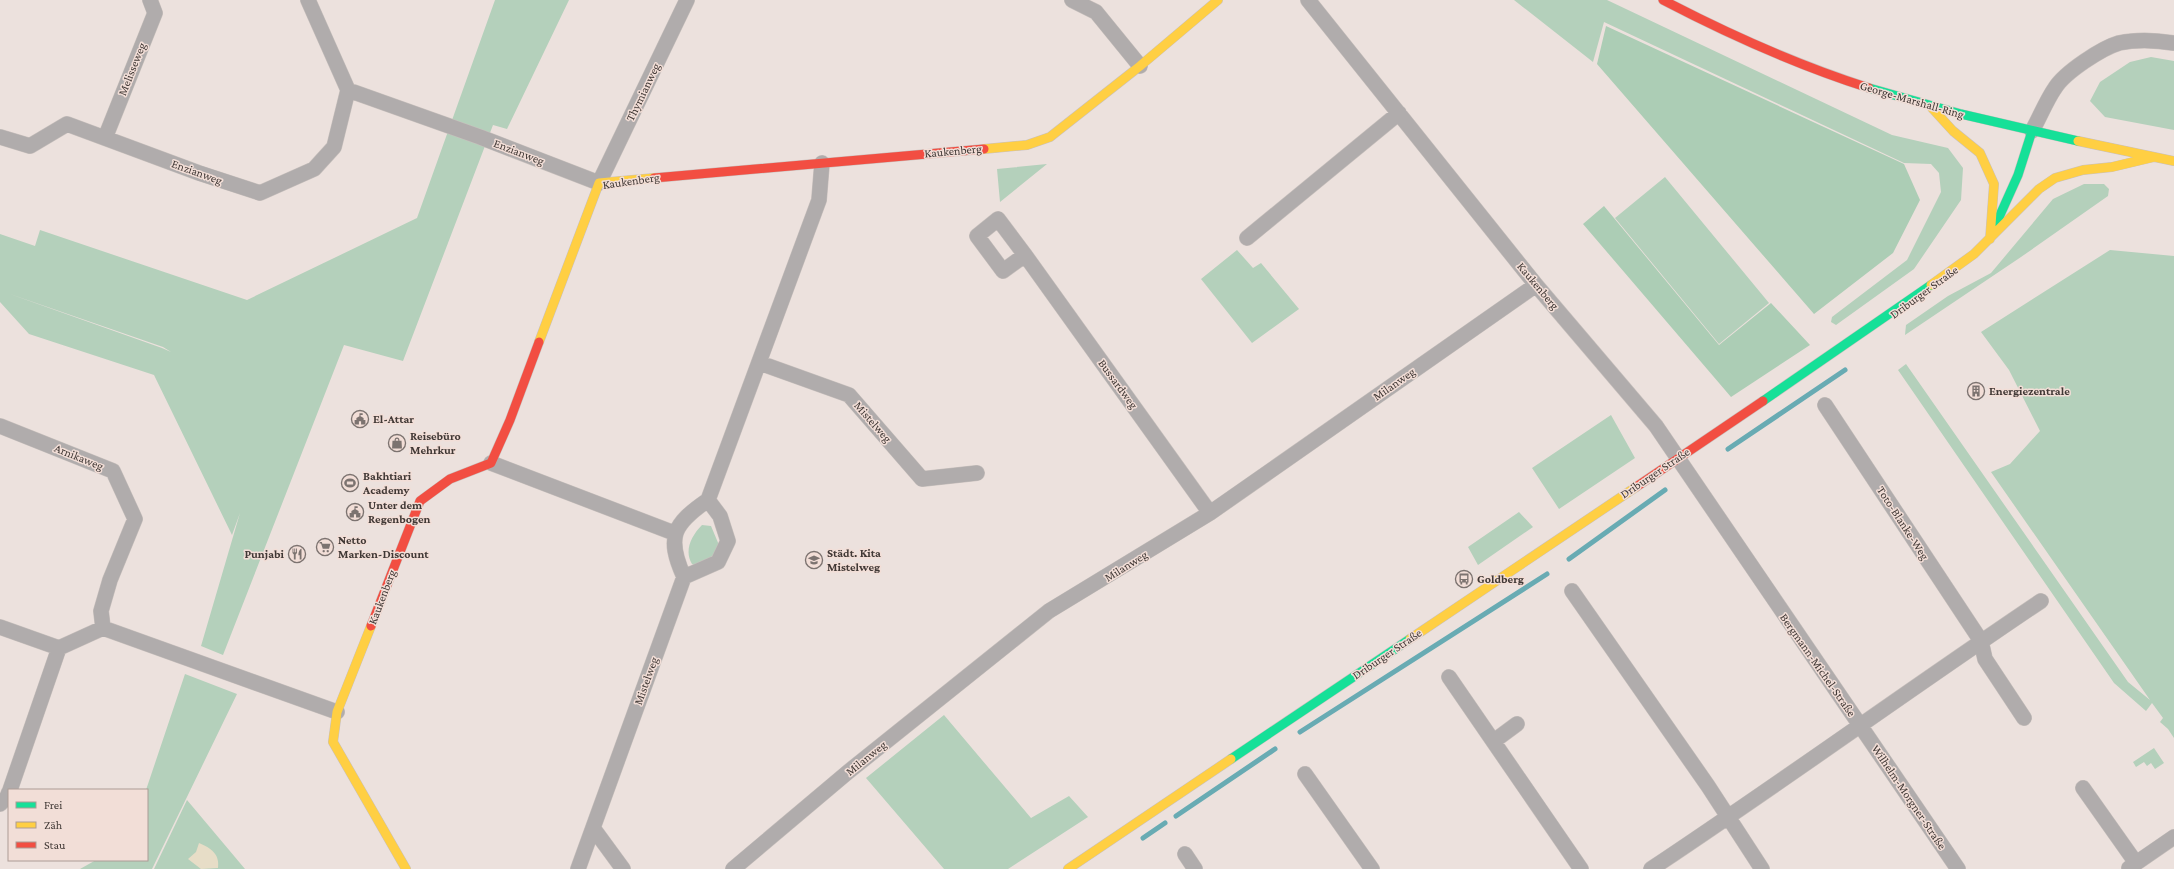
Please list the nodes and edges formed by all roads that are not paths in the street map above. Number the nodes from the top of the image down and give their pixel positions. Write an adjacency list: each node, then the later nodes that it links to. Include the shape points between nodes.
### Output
1 (150, 0): 15 (street, Melisseweg, via 155,13)
2 (308, 0): 10 (street)
3 (687, 0): 19 (street, Thymianweg)
4 (1072, 0): 9 (street, via 1096,12)
5 (1218, 0): 9 (main road, Kaukenberg)
6 (1308, 0): 12 (street, Kaukenberg)
7 (1663, 0): 11 (main road, George-Marshall-Ring, via 1730,36 1835,78)
8 (2174, 43): 13 (street, Driburger Straße, via 2154,40 2119,44 2089,58 2055,87)
9 (1140, 66): 18 (main road, Kaukenberg, via 1050,137 1040,142)
10 (348, 90): 15 (street, Enzianweg, via 334,147 314,169 260,194); 19 (street, Enzianweg)
11 (1932, 108): 13 (main road, George-Marshall-Ring); 21 (main road, via 1980,153 1994,184)
12 (1399, 113): 20 (street); 23 (street, Kaukenberg)
13 (2032, 131): 16 (main road, George-Marshall-Ring); 21 (main road, Driburger Straße, via 2018,175)
14 (0, 137): 15 (street, Enzianweg, via 30,146 67,124)
15 (105, 138)
16 (2154, 157): 17 (main road, George-Marshall-Ring); 21 (main road, via 2112,167 2083,170 2055,178 2039,189)
17 (2174, 161)
18 (822, 164): 19 (main road, Kaukenberg); 24 (street, via 819,200)
19 (599, 183): 28 (main road, Kaukenberg, via 510,420)
20 (1247, 238)
21 (1990, 239): 27 (main road, Driburger Straße, via 1958,267 1890,316)
22 (1025, 255): 32 (street, Bussardweg)
23 (1536, 285): 27 (street, Kaukenberg, via 1656,426); 32 (street, Milanweg)
24 (760, 363): 29 (street, Mistelweg, via 849,395 922,479); 31 (street)
25 (1826, 405): 39 (street, Toto-Blanke-Weg)
26 (0, 426): 38 (street, Arnikaweg, via 113,471 135,519 110,580 101,612)
27 (1678, 458): 30 (street, Kaukenberg); 61 (main road, Driburger Straße)
28 (491, 463): 33 (street); 42 (main road, Kaukenberg, via 450,479 420,501)
29 (977, 473)
30 (1701, 489): 45 (street, Bergmann-Michel-Straße, via 1778,607)
31 (708, 500): 33 (street, via 689,513); 34 (street, via 720,516 728,541 718,562)
32 (1210, 513): 60 (street, Milanweg, via 1049,611 848,772)
33 (674, 534): 34 (street, via 674,555)
34 (684, 576): 53 (street, Mistelweg)
35 (1572, 591): 52 (street, via 1708,786)
36 (2041, 601): 39 (street)
37 (0, 627): 40 (street)
38 (103, 628): 40 (street); 42 (street)
39 (1981, 641): 43 (street, Toto-Blanke-Weg, via 1986,659); 45 (street)
40 (59, 648): 49 (street)
41 (1449, 677): 46 (street)
42 (337, 712): 57 (main road, Kaukenberg, via 333,742)
43 (2024, 718)
44 (1517, 724): 46 (street)
45 (1860, 724): 52 (street, Bergmann-Michel-Straße); 67 (street, Wilhelm-Morgner-Straße)
46 (1494, 741): 64 (street)
47 (1305, 774): 63 (street)
48 (2083, 788): 56 (street)
49 (10, 789)
50 (8, 794): 51 (street)
51 (0, 804)
52 (1727, 818): 65 (street, Bergmann-Michel-Straße); 66 (street)
53 (593, 828): 58 (street, Mistelweg); 59 (street)
54 (2174, 837): 56 (street)
55 (1185, 854): 62 (street)
56 (2139, 865)
57 (406, 869)
58 (578, 869)
59 (623, 869)
60 (733, 869)
61 (1068, 869)
62 (1195, 869)
63 (1372, 869)
64 (1581, 869)
65 (1651, 869)
66 (1762, 869)
67 (1958, 869)

